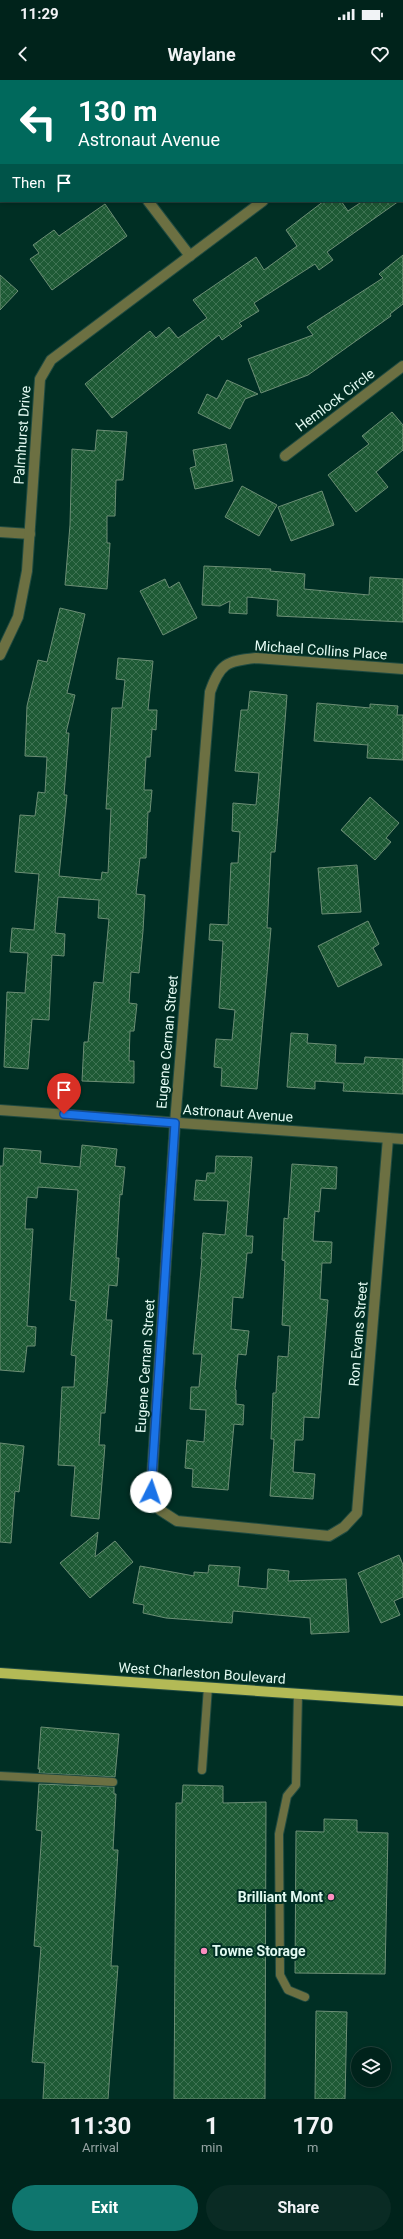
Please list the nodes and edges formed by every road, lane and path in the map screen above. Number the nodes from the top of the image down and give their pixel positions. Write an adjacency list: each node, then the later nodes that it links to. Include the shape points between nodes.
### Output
1 (149, 202): 3 (street)
2 (262, 202): 3 (street, Palmhurst Drive)
3 (190, 256): 7 (street, Palmhurst Drive, via 51,360 40,379)
4 (403, 366): 5 (street, Hemlock Circle)
5 (284, 456)
6 (0, 532): 7 (street)
7 (30, 534): 8 (street, Palmhurst Drive, via 27,571 18,617)
8 (0, 655)
9 (403, 669): 10 (street, Michael Collins Place, via 256,658 234,660)
10 (217, 673): 12 (street, Eugene Cernan Street, via 210,692)
11 (0, 1110): 12 (street, Astronaut Avenue)
12 (175, 1123): 13 (street, Astronaut Avenue); 15 (street, Eugene Cernan Street, via 151,1492)
13 (388, 1138): 14 (street, Astronaut Avenue); 15 (street, Ron Evans Street, via 358,1513 344,1527 329,1536 176,1521)
14 (403, 1139)
15 (160, 1510)
16 (0, 1673): 17 (main road, West Charleston Boulevard)
17 (208, 1687): 18 (main road, West Charleston Boulevard); 20 (lane)
18 (298, 1694): 19 (main road, West Charleston Boulevard); 23 (lane, via 296,1785 287,1796 279,1834 280,1975 288,1990)
19 (403, 1701)
20 (202, 1770)
21 (0, 1776): 22 (lane)
22 (114, 1782)
23 (305, 1996)

